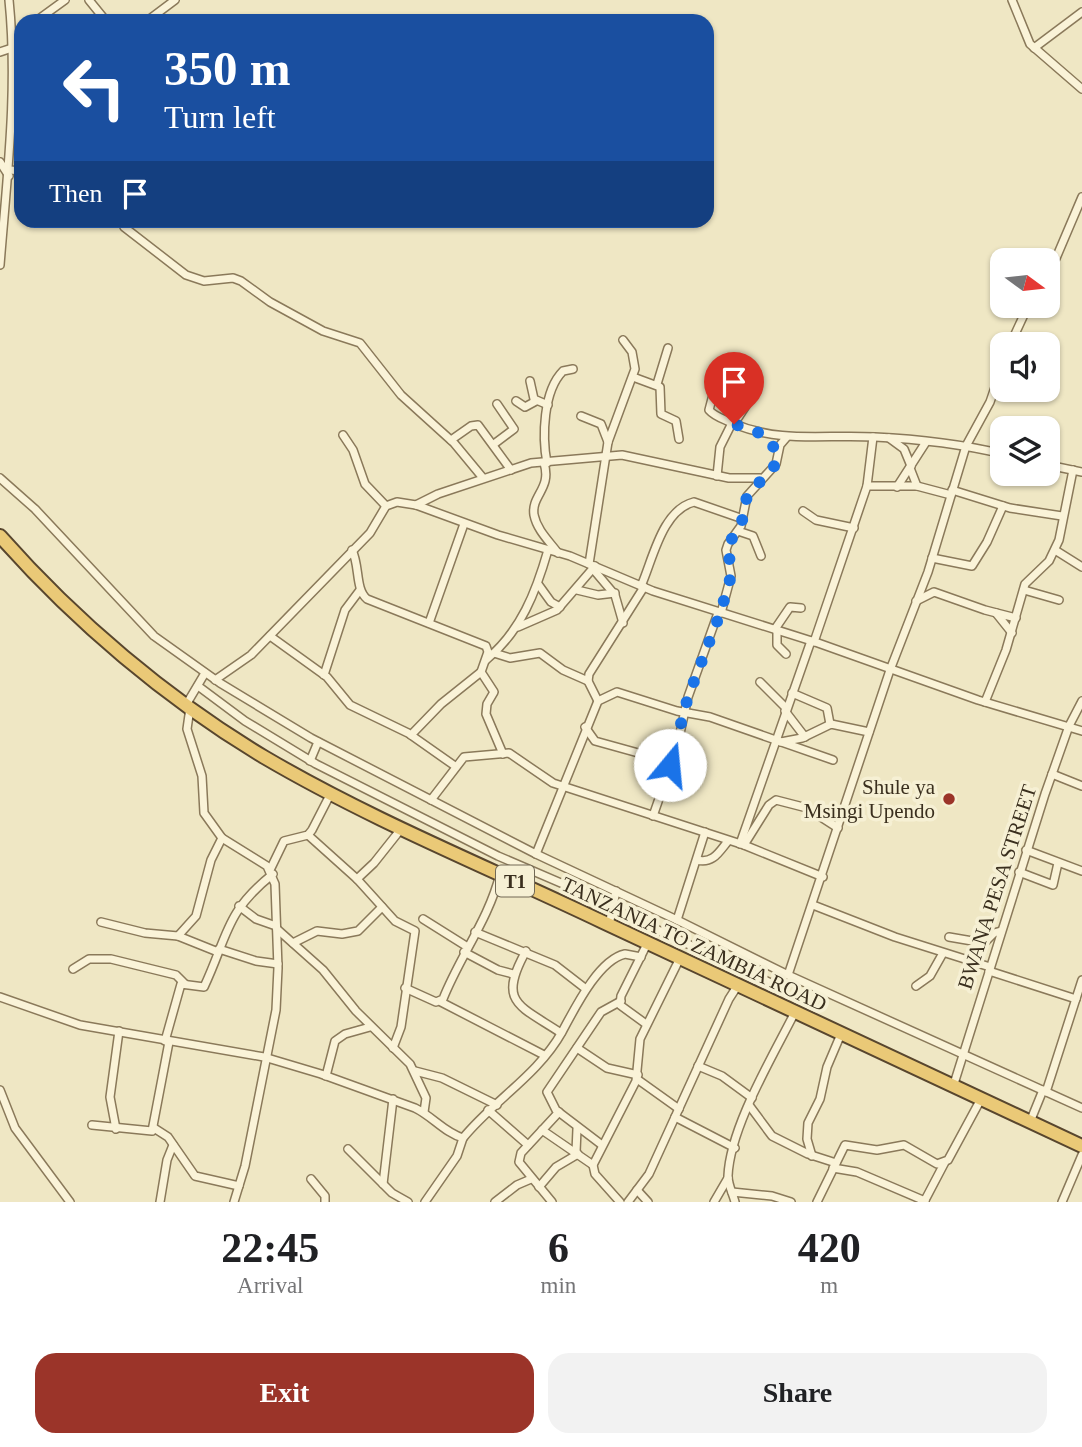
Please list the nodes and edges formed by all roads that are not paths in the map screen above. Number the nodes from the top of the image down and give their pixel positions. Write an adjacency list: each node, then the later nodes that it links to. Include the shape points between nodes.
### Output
1 (9, 0): 10 (street)
2 (65, 0): 7 (street)
3 (89, 0): 8 (street)
4 (175, 0): 9 (street)
5 (1012, 0): 12 (street)
6 (1082, 12): 12 (street)
7 (46, 14)
8 (100, 14)
9 (156, 14)
10 (13, 38): 11 (street)
11 (12, 48): 13 (street); 15 (street)
12 (1034, 48): 14 (street)
13 (0, 52)
14 (1082, 89)
15 (11, 114): 18 (street)
16 (0, 162): 18 (street)
17 (14, 172): 18 (street)
18 (10, 173): 20 (street)
19 (1082, 197): 22 (street)
20 (2, 210): 23 (street)
21 (124, 228): 45 (street, via 186,275 204,281 242,281 323,331 360,343 401,395)
22 (1060, 249)
23 (0, 265)
24 (623, 340): 28 (street, via 635,362)
25 (668, 348): 30 (street)
26 (573, 369): 36 (street, via 559,374)
27 (719, 372): 38 (street, via 709,410)
28 (634, 377): 30 (street); 46 (street)
29 (530, 381): 33 (street)
30 (657, 384): 44 (street, via 661,414 676,421)
31 (758, 387): 38 (street)
32 (516, 401): 33 (street, via 525,407)
33 (536, 401): 36 (street)
34 (990, 402): 49 (street)
35 (497, 404): 48 (street, via 514,427)
36 (548, 405): 53 (street)
37 (581, 416): 46 (street, via 601,424)
38 (733, 423): 40 (street); 59 (street, via 720,447)
39 (343, 435): 68 (street, via 365,484)
40 (765, 435): 42 (street); 51 (street)
41 (873, 437): 42 (street); 43 (street); 63 (street)
42 (786, 438): 51 (street)
43 (890, 438): 47 (street); 54 (street, via 908,454)
44 (679, 439)
45 (451, 440): 48 (street, via 476,424); 61 (street)
46 (608, 442): 52 (street)
47 (926, 442): 49 (street); 54 (street)
48 (494, 444): 56 (street)
49 (966, 446): 50 (street); 66 (street)
50 (990, 451)
51 (777, 452): 62 (street, via 776,464)
52 (606, 457): 53 (street); 59 (street, via 648,458); 83 (street)
53 (546, 463): 56 (street); 80 (street, via 547,483 534,514)
54 (910, 467): 64 (street); 65 (street)
55 (1060, 467): 57 (street)
56 (511, 470): 61 (street)
57 (1073, 470): 58 (street); 71 (street)
58 (1082, 472)
59 (717, 476): 62 (street)
60 (0, 478): 110 (street, via 154,636)
61 (483, 478): 67 (street)
62 (760, 478): 72 (street, via 747,496)
63 (867, 486): 65 (street); 74 (street)
64 (917, 486): 65 (street); 66 (street)
65 (897, 487)
66 (952, 492): 69 (street); 82 (street)
67 (416, 505): 68 (street, via 397,502); 73 (street)
68 (386, 506): 77 (street, via 370,533)
69 (1003, 506): 71 (street); 82 (street, via 972,566)
70 (803, 511): 74 (street, via 816,520)
71 (1062, 516): 79 (street)
72 (743, 519): 75 (street); 86 (street, via 694,502 680,508 665,529)
73 (464, 524): 78 (street); 98 (street)
74 (854, 528): 104 (street)
75 (738, 531): 81 (street, via 753,536); 95 (street, via 726,550 731,576)
76 (0, 536): 120 (highway, TANZANIA TO ZAMBIA ROAD / T1, via 118,650)
77 (352, 550): 87 (street, via 360,570); 103 (street)
78 (548, 550): 80 (street); 85 (street)
79 (1055, 550): 84 (street); 89 (street)
80 (558, 553): 83 (street)
81 (761, 556)
82 (932, 558): 92 (street)
83 (592, 566): 86 (street); 88 (street); 90 (street)
84 (1082, 566)
85 (538, 583): 93 (street); 100 (street)
86 (643, 587): 95 (street); 99 (street)
87 (360, 590): 98 (street, via 367,599); 111 (street, via 345,610)
88 (577, 590): 90 (street); 93 (street)
89 (1024, 590): 91 (street); 97 (street)
90 (615, 593): 99 (street)
91 (1059, 600)
92 (916, 601): 96 (street, via 934,592); 108 (street)
93 (560, 607): 100 (street)
94 (801, 608): 101 (street, via 790,607)
95 (719, 613): 101 (street); 122 (street)
96 (996, 613): 97 (street); 102 (street)
97 (1016, 618): 102 (street)
98 (429, 623): 107 (street, via 482,642 488,652)
99 (623, 623): 113 (street)
100 (517, 628): 105 (street)
101 (776, 630): 104 (street); 106 (street, via 777,645)
102 (1012, 633): 119 (street)
103 (270, 636): 111 (street); 112 (street)
104 (813, 641): 108 (street); 116 (street)
105 (494, 653): 107 (street); 113 (street, via 510,658 540,653)
106 (786, 654)
107 (486, 660): 109 (street)
108 (890, 670): 119 (street); 127 (street)
109 (481, 672): 128 (street); 132 (street, via 494,687 486,714)
110 (205, 673): 112 (street); 115 (street)
111 (324, 675): 128 (street, via 350,705)
112 (215, 680): 130 (street)
113 (588, 681): 117 (street)
114 (760, 682): 121 (street)
115 (198, 686): 120 (street); 134 (street)
116 (792, 693): 121 (street); 123 (street, via 827,708)
117 (598, 701): 122 (street, via 625,692); 125 (street)
118 (1082, 701): 124 (street, BWANA PESA STREET)
119 (985, 702): 124 (street)
120 (188, 706): 140 (highway, TANZANIA TO ZAMBIA ROAD / T1, via 262,756); 147 (street, via 187,729 202,775 201,805)
121 (785, 710): 129 (street); 131 (street)
122 (685, 712): 131 (street); 135 (street)
123 (830, 724): 127 (street); 129 (street)
124 (1069, 726): 126 (street); 137 (street, BWANA PESA STREET)
125 (585, 727): 135 (street, via 595,741); 138 (street)
126 (1082, 731)
127 (869, 732): 144 (street)
128 (411, 735): 136 (street)
129 (805, 737): 131 (street)
130 (318, 742): 134 (street); 141 (street)
131 (777, 742): 133 (street); 149 (street)
132 (503, 754): 136 (street, via 472,755); 138 (street, via 516,756)
133 (833, 760)
134 (310, 761): 164 (street, via 498,856)
135 (671, 762): 142 (street)
136 (455, 766): 141 (street)
137 (1052, 774): 139 (street); 150 (street, BWANA PESA STREET)
138 (561, 786): 142 (street); 151 (street)
139 (1082, 786)
140 (331, 793): 143 (highway, TANZANIA TO ZAMBIA ROAD / T1); 146 (street)
141 (430, 800): 151 (street)
142 (653, 816): 145 (street)
143 (401, 828): 157 (highway, TANZANIA TO ZAMBIA ROAD / T1); 159 (street)
144 (838, 828): 149 (street, via 807,808 776,800); 158 (street)
145 (705, 832): 148 (street); 152 (street)
146 (307, 835): 155 (street, via 284,841); 159 (street)
147 (222, 838): 155 (street); 172 (street, via 196,916)
148 (728, 841): 149 (street); 152 (street, via 713,859)
149 (742, 845): 158 (street)
150 (1026, 850): 153 (street); 156 (street, BWANA PESA STREET)
151 (536, 854): 160 (street)
152 (697, 860): 166 (street)
153 (1058, 863): 154 (street); 156 (street, via 1053,885)
154 (1082, 871)
155 (272, 872): 162 (street); 169 (street)
156 (1019, 872): 170 (street, BWANA PESA STREET)
157 (500, 874): 168 (highway, TANZANIA TO ZAMBIA ROAD / T1); 171 (street)
158 (823, 877): 161 (street)
159 (357, 879): 163 (street)
160 (616, 891): 164 (street); 166 (street)
161 (813, 905): 179 (street); 186 (street)
162 (239, 906): 169 (street); 177 (street)
163 (382, 906): 174 (street, via 358,931 317,931); 192 (street, via 395,921 415,931)
164 (612, 906): 168 (street); 190 (street)
165 (423, 919): 176 (street)
166 (677, 919): 186 (street)
167 (101, 922): 172 (street)
168 (609, 925): 175 (highway, TANZANIA TO ZAMBIA ROAD / T1)
169 (276, 927): 174 (street); 182 (street)
170 (1001, 931): 173 (street, via 984,943); 184 (street, BWANA PESA STREET)
171 (475, 932): 176 (street); 178 (street)
172 (178, 936): 177 (street)
173 (948, 937)
174 (293, 943): 201 (street, via 323,970)
175 (647, 944): 180 (street); 181 (highway, TANZANIA TO ZAMBIA ROAD / T1)
176 (465, 949): 185 (street); 198 (street)
177 (218, 950): 182 (street); 188 (street, via 204,987)
178 (526, 951): 185 (street); 193 (street, via 555,965)
179 (943, 953): 184 (street); 191 (street, via 930,976)
180 (641, 957): 193 (street, via 619,955); 196 (street)
181 (680, 958): 189 (highway, TANZANIA TO ZAMBIA ROAD / T1); 200 (street)
182 (278, 964): 210 (street, via 276,1010)
183 (73, 969): 188 (street, via 89,959 111,959 176,975)
184 (989, 969): 197 (street); 208 (street, BWANA PESA STREET)
185 (513, 974): 203 (street, via 515,1002)
186 (785, 974): 190 (street); 208 (street)
187 (1082, 980): 197 (street)
188 (185, 984): 205 (street, via 180,984)
189 (739, 984): 195 (highway, TANZANIA TO ZAMBIA ROAD / T1); 211 (street)
190 (775, 985): 195 (street)
191 (916, 986)
192 (404, 988): 198 (street); 206 (street, via 401,1027)
193 (586, 989): 203 (street)
194 (0, 997): 202 (street, via 80,1026)
195 (768, 998): 199 (highway, TANZANIA TO ZAMBIA ROAD / T1)
196 (621, 1001): 200 (street, via 623,1009); 207 (street, via 601,1012)
197 (1078, 1001): 217 (street)
198 (440, 1002): 209 (street)
199 (795, 1011): 204 (highway, TANZANIA TO ZAMBIA ROAD / T1); 220 (street)
200 (646, 1024): 214 (street, via 638,1049)
201 (370, 1027): 206 (street); 213 (street, via 335,1041)
202 (120, 1031): 205 (street); 231 (street, via 110,1097)
203 (561, 1032): 209 (street)
204 (841, 1034): 215 (highway, TANZANIA TO ZAMBIA ROAD / T1); 242 (street, via 808,1123)
205 (167, 1041): 210 (street); 229 (street)
206 (393, 1048): 212 (street)
207 (577, 1048): 214 (street, via 607,1068); 225 (street, via 547,1092)
208 (964, 1052): 215 (street, BWANA PESA STREET); 217 (street)
209 (544, 1055): 221 (street)
210 (264, 1057): 213 (street); 250 (street)
211 (698, 1066): 220 (street, via 722,1076); 226 (street)
212 (415, 1071): 221 (street, via 442,1078); 224 (street, via 426,1098)
213 (326, 1076): 218 (street)
214 (637, 1077): 226 (street); 236 (street)
215 (953, 1087): 219 (highway, TANZANIA TO ZAMBIA ROAD / T1)
216 (0, 1090): 255 (street, via 15,1128)
217 (1044, 1091): 222 (street); 227 (street)
218 (393, 1099): 224 (street); 249 (street)
219 (981, 1099): 227 (highway, TANZANIA TO ZAMBIA ROAD / T1); 243 (street)
220 (750, 1101): 239 (street); 242 (street, via 772,1136)
221 (497, 1105): 223 (street)
222 (1082, 1108)
223 (488, 1110): 233 (street); 235 (street)
224 (424, 1112): 233 (street, via 446,1131)
225 (559, 1112): 230 (street); 232 (street)
226 (677, 1113): 239 (street); 252 (street)
227 (1030, 1122): 237 (highway, TANZANIA TO ZAMBIA ROAD / T1)
228 (92, 1125): 231 (street)
229 (153, 1128): 231 (street, via 148,1133); 234 (street)
230 (577, 1128): 236 (street); 240 (street)
231 (116, 1129)
232 (542, 1130): 235 (street); 240 (street)
233 (463, 1138): 260 (street, via 457,1156)
234 (173, 1145): 250 (street, via 195,1176); 256 (street)
235 (528, 1145): 248 (street, via 519,1162)
236 (602, 1145): 244 (street)
237 (1082, 1146)
238 (348, 1149): 249 (street)
239 (735, 1149): 246 (street)
240 (577, 1153): 244 (street); 251 (street, via 556,1167)
241 (1082, 1155): 270 (street)
242 (811, 1156): 245 (street)
243 (945, 1162): 245 (street, via 932,1162 904,1145 877,1150 850,1143 845,1144); 254 (street)
244 (593, 1165): 263 (street, via 595,1174)
245 (834, 1166): 254 (street); 269 (street)
246 (728, 1177): 253 (street); 266 (street)
247 (311, 1179): 258 (street)
248 (531, 1179): 251 (street); 261 (street)
249 (383, 1184): 259 (street)
250 (239, 1186): 257 (street)
251 (539, 1187): 262 (street)
252 (637, 1190): 264 (street); 265 (street)
253 (732, 1192): 267 (street); 268 (street)
254 (927, 1201)
255 (70, 1202)
256 (160, 1202)
257 (234, 1202)
258 (325, 1202)
259 (408, 1202)
260 (425, 1202)
261 (495, 1202)
262 (552, 1202)
263 (620, 1202)
264 (628, 1202)
265 (648, 1202)
266 (715, 1202)
267 (735, 1202)
268 (790, 1202)
269 (817, 1202)
270 (1062, 1202)

